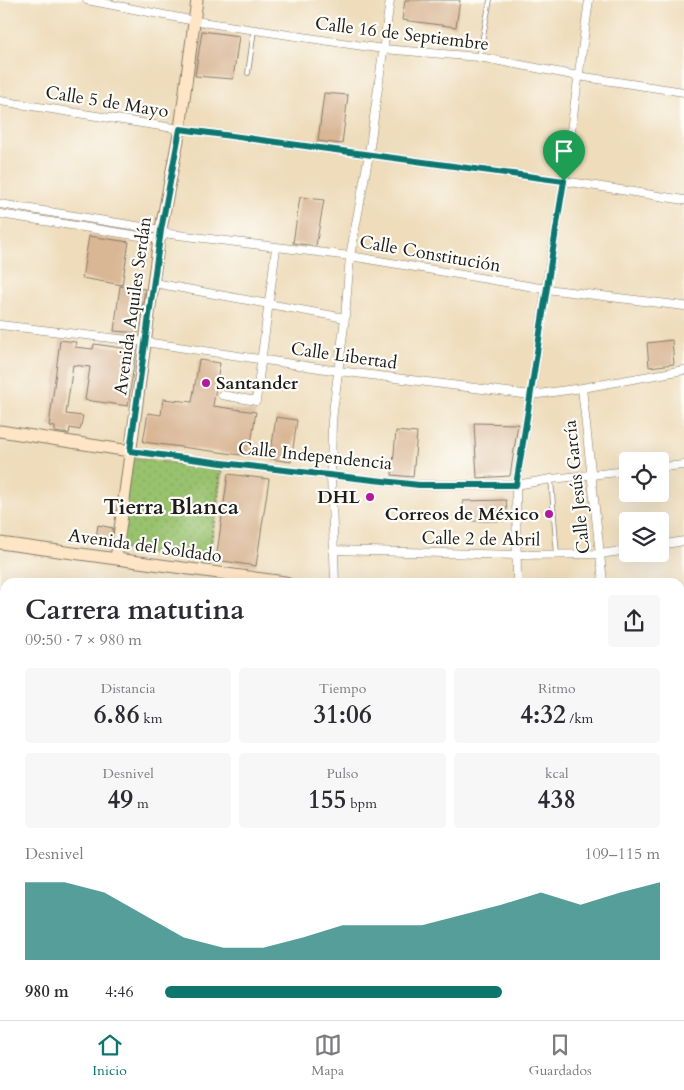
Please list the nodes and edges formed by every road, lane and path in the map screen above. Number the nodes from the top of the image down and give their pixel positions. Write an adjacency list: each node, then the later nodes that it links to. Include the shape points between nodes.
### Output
1 (88, 0): 6 (street, Calle 16 de Septiembre)
2 (197, 0): 6 (street, Avenida Aquiles Serdán)
3 (390, 0): 8 (street)
4 (490, 0): 9 (lane)
5 (589, 0): 11 (street)
6 (195, 21): 7 (street, Calle 16 de Septiembre); 14 (street, Avenida Aquiles Serdán)
7 (254, 30): 8 (street, Calle 16 de Septiembre); 10 (lane)
8 (384, 48): 9 (street, Calle 16 de Septiembre); 15 (street)
9 (479, 56): 11 (street, Calle 16 de Septiembre)
10 (248, 73)
11 (578, 76): 12 (street, Calle 16 de Septiembre); 16 (street)
12 (684, 92)
13 (0, 101): 14 (street, Calle 5 de Mayo)
14 (180, 129): 15 (street, Calle 5 de Mayo); 20 (street, Avenida Aquiles Serdán)
15 (369, 154): 16 (street, Calle 5 de Mayo); 22 (street)
16 (564, 181): 17 (street, Calle 5 de Mayo); 24 (street)
17 (684, 200)
18 (0, 204): 20 (street, Calle Constitución)
19 (0, 214): 20 (street, Calle Constitución)
20 (164, 234): 21 (street, Calle Constitución); 23 (street, Avenida Aquiles Serdán)
21 (276, 248): 22 (street, Calle Constitución); 25 (street)
22 (350, 256): 24 (street, Calle Constitución); 27 (street)
23 (154, 283): 25 (street); 29 (street, Avenida Aquiles Serdán)
24 (546, 289): 26 (street, Calle Constitución); 34 (street)
25 (270, 304): 27 (street); 30 (street)
26 (684, 306)
27 (345, 318): 32 (street)
28 (0, 325): 29 (street, Calle Libertad)
29 (145, 342): 30 (street, Calle Libertad); 37 (street, Avenida Aquiles Serdán)
30 (262, 360): 32 (street, Calle Libertad); 35 (street, via 256,401)
31 (684, 370): 33 (street, Calle Libertad)
32 (339, 371): 34 (street, Calle Libertad); 42 (street, via 332,420)
33 (582, 388): 34 (street, Calle Libertad); 43 (street, Calle Jesús García)
34 (531, 394): 45 (street)
35 (222, 395)
36 (0, 431): 37 (street, Calle Independencia)
37 (130, 451): 38 (street, Calle Independencia); 54 (street, Avenida Aquiles Serdán)
38 (222, 463): 42 (street, Calle Independencia); 55 (path)
39 (684, 465): 40 (street)
40 (669, 466)
41 (619, 472): 43 (street, Calle Independencia)
42 (330, 475): 45 (street, Calle Independencia, via 419,485); 49 (street)
43 (591, 475): 44 (street, Calle Independencia); 51 (street, Calle Jesús García)
44 (551, 479): 45 (street, Calle Independencia); 53 (lane)
45 (516, 485): 52 (street)
46 (684, 542): 48 (street)
47 (0, 543): 54 (street, Avenida del Soldado)
48 (669, 544)
49 (333, 550): 52 (street, Calle 2 de Abril); 57 (street)
50 (619, 551): 51 (street, Calle 2 de Abril)
51 (600, 554): 53 (street, Calle 2 de Abril); 59 (street, Calle Jesús García)
52 (517, 555): 53 (street, Calle 2 de Abril); 58 (street)
53 (557, 555)
54 (116, 559): 55 (street, Avenida del Soldado)
55 (208, 572): 56 (street, Avenida del Soldado)
56 (254, 578)
57 (335, 578)
58 (517, 578)
59 (603, 578)

